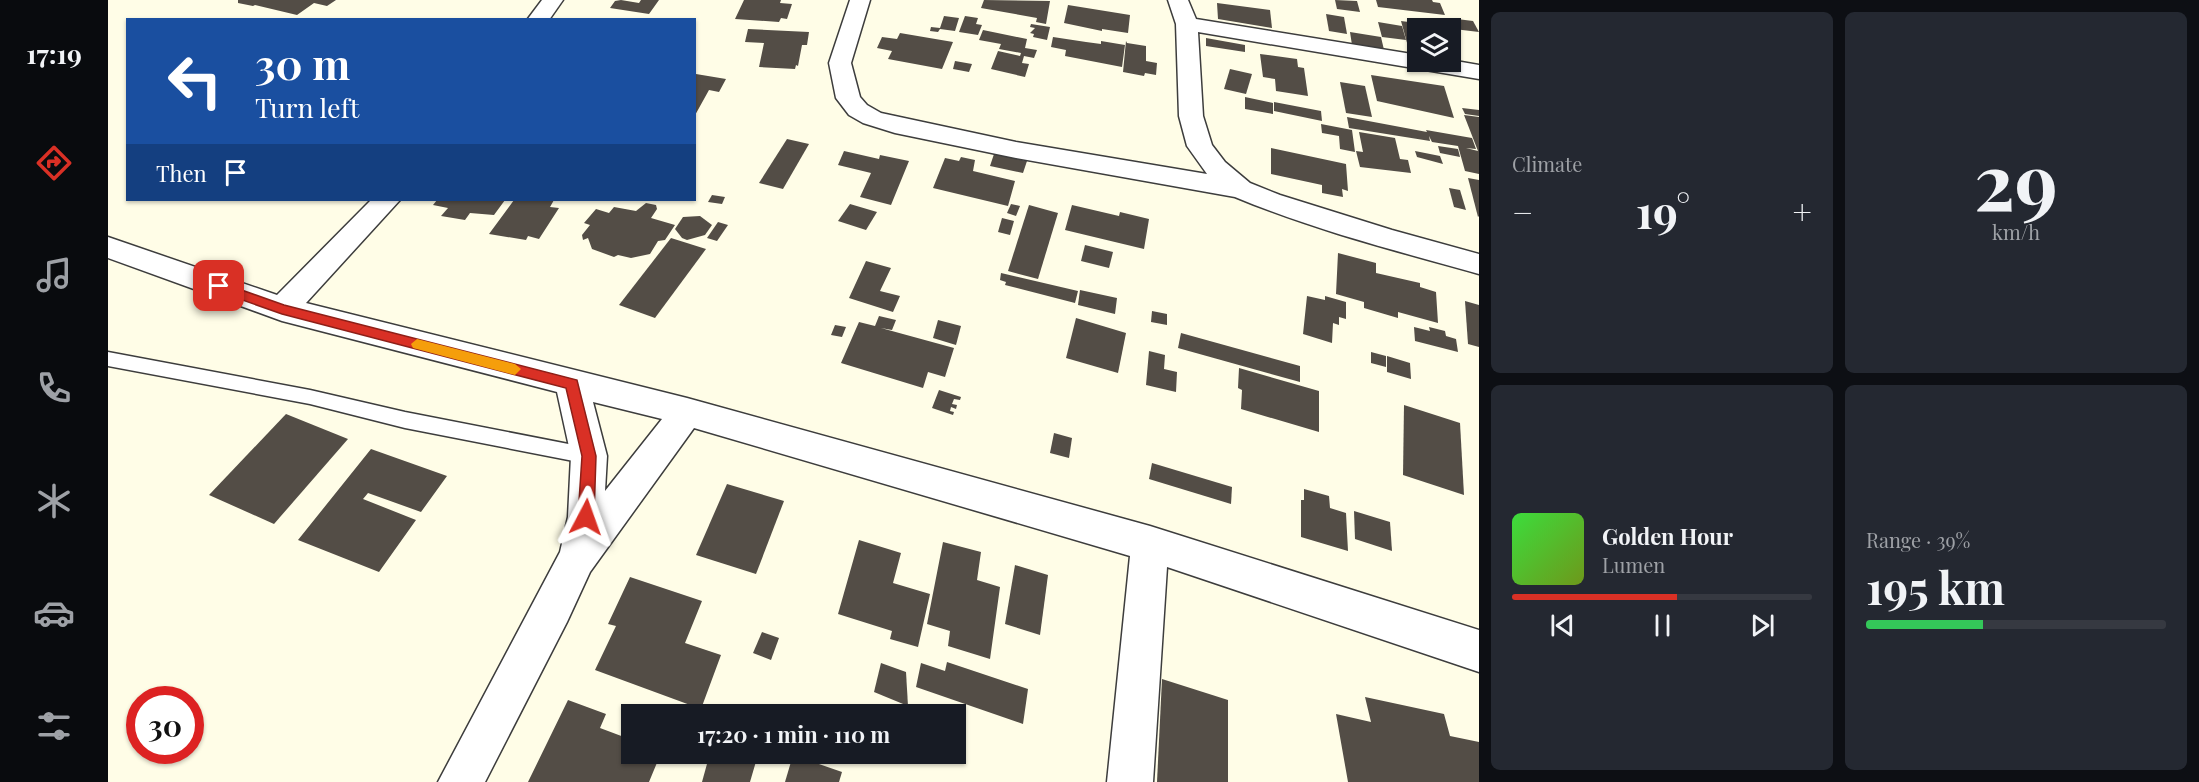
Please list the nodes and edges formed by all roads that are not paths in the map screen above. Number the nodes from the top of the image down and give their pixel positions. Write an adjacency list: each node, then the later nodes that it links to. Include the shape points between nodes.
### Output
1 (553, 0): 4 (street)
2 (860, 0): 6 (street, via 840,63 848,98 872,118 1016,150)
3 (1182, 12): 5 (street); 6 (street, via 1191,116 1200,146 1216,168)
4 (539, 18)
5 (1479, 72)
6 (1241, 189): 9 (street, via 1376,235)
7 (385, 201): 10 (street)
8 (108, 247): 10 (street)
9 (1479, 264)
10 (282, 309): 12 (street)
11 (108, 359): 14 (lane)
12 (572, 384): 13 (street); 14 (street)
13 (687, 412): 15 (street); 16 (street)
14 (589, 456): 16 (street, via 586,517)
15 (1150, 544): 17 (street); 19 (street)
16 (576, 559): 18 (street)
17 (1479, 651)
18 (461, 782)
19 (1130, 782)

